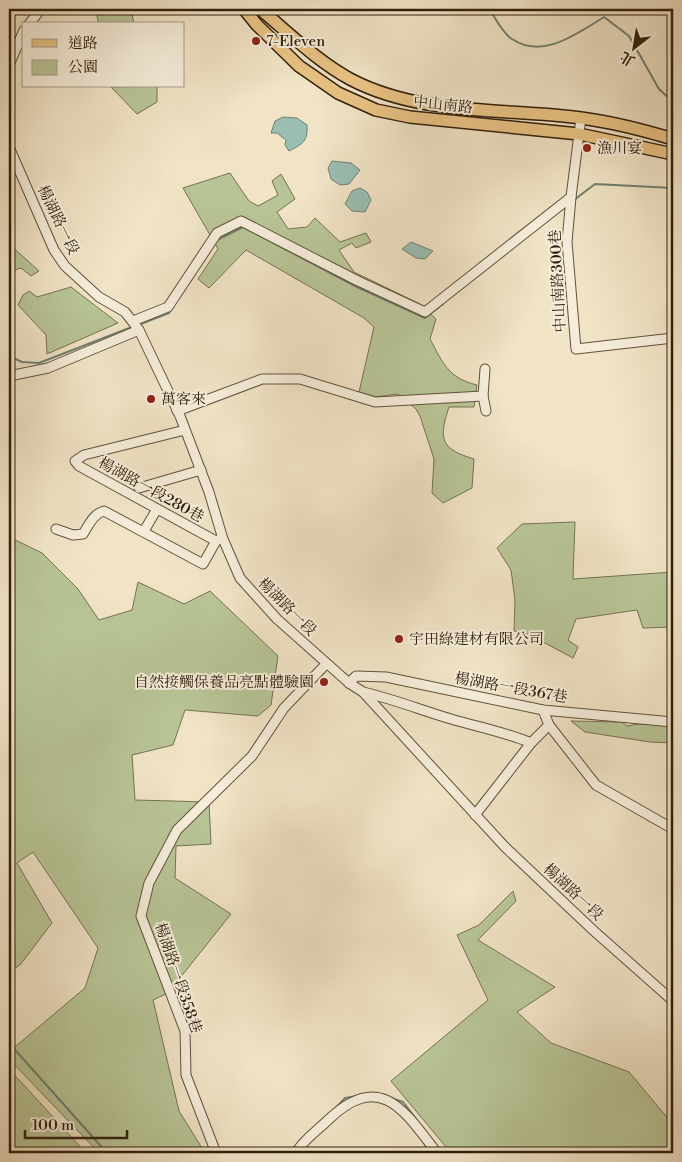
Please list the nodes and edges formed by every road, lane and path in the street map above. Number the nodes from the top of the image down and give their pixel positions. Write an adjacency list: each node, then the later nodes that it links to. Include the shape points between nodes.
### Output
1 (42, 9): 4 (street)
2 (244, 9): 8 (main road, 中山南路, via 299,66 338,92 376,110 410,117)
3 (260, 9): 7 (main road, 中山南路, via 349,78 383,93 438,106)
4 (31, 22)
5 (22, 35): 6 (street)
6 (9, 65)
7 (581, 118): 8 (street); 9 (main road, 中山南路)
8 (579, 134): 11 (main road, 中山南路); 12 (street)
9 (673, 139)
10 (10, 151): 13 (street, 楊湖路一段, via 54,250 65,266 99,298 125,312)
11 (673, 154)
12 (571, 200): 13 (street, via 425,312 241,221 217,233 168,307); 14 (street, 中山南路300巷, via 567,242 576,349)
13 (136, 325): 16 (street, via 48,368); 19 (street, 楊湖路一段)
14 (673, 338)
15 (485, 369): 17 (street)
16 (9, 376)
17 (483, 396): 18 (street); 19 (street, via 376,402 300,379 262,380)
18 (486, 410)
19 (176, 411): 20 (street, 楊湖路一段)
20 (185, 430): 21 (street, 楊湖路一段); 23 (street, 楊湖路一段280巷, via 84,455 75,461)
21 (201, 470): 22 (street); 26 (street, 楊湖路一段)
22 (139, 488)
23 (157, 508): 25 (street); 26 (street, 楊湖路一段280巷)
24 (56, 529): 25 (street, via 73,535 83,534 98,513 104,511)
25 (144, 531): 26 (street, via 203,564)
26 (220, 540): 27 (street, 楊湖路一段, via 250,591)
27 (326, 664): 28 (street, 楊湖路一段); 37 (street, 楊湖路一段358巷, via 284,708 252,756 177,830 148,883 141,907 141,916 185,1031 189,1085)
28 (349, 683): 29 (street, 楊湖路一段); 30 (street, 楊湖路一段367巷, via 356,676 386,677)
29 (363, 692): 33 (street, via 510,734); 34 (street, 楊湖路一段)
30 (543, 710): 31 (street, 楊湖路一段367巷); 32 (street)
31 (673, 722)
32 (549, 725): 33 (street); 35 (street, via 596,785)
33 (531, 744): 34 (street)
34 (475, 816): 36 (street, 楊湖路一段, via 594,931)
35 (673, 830)
36 (673, 1001)
37 (216, 1153)
38 (296, 1153): 39 (street, via 346,1104 372,1096 392,1101 402,1109)
39 (437, 1153)

